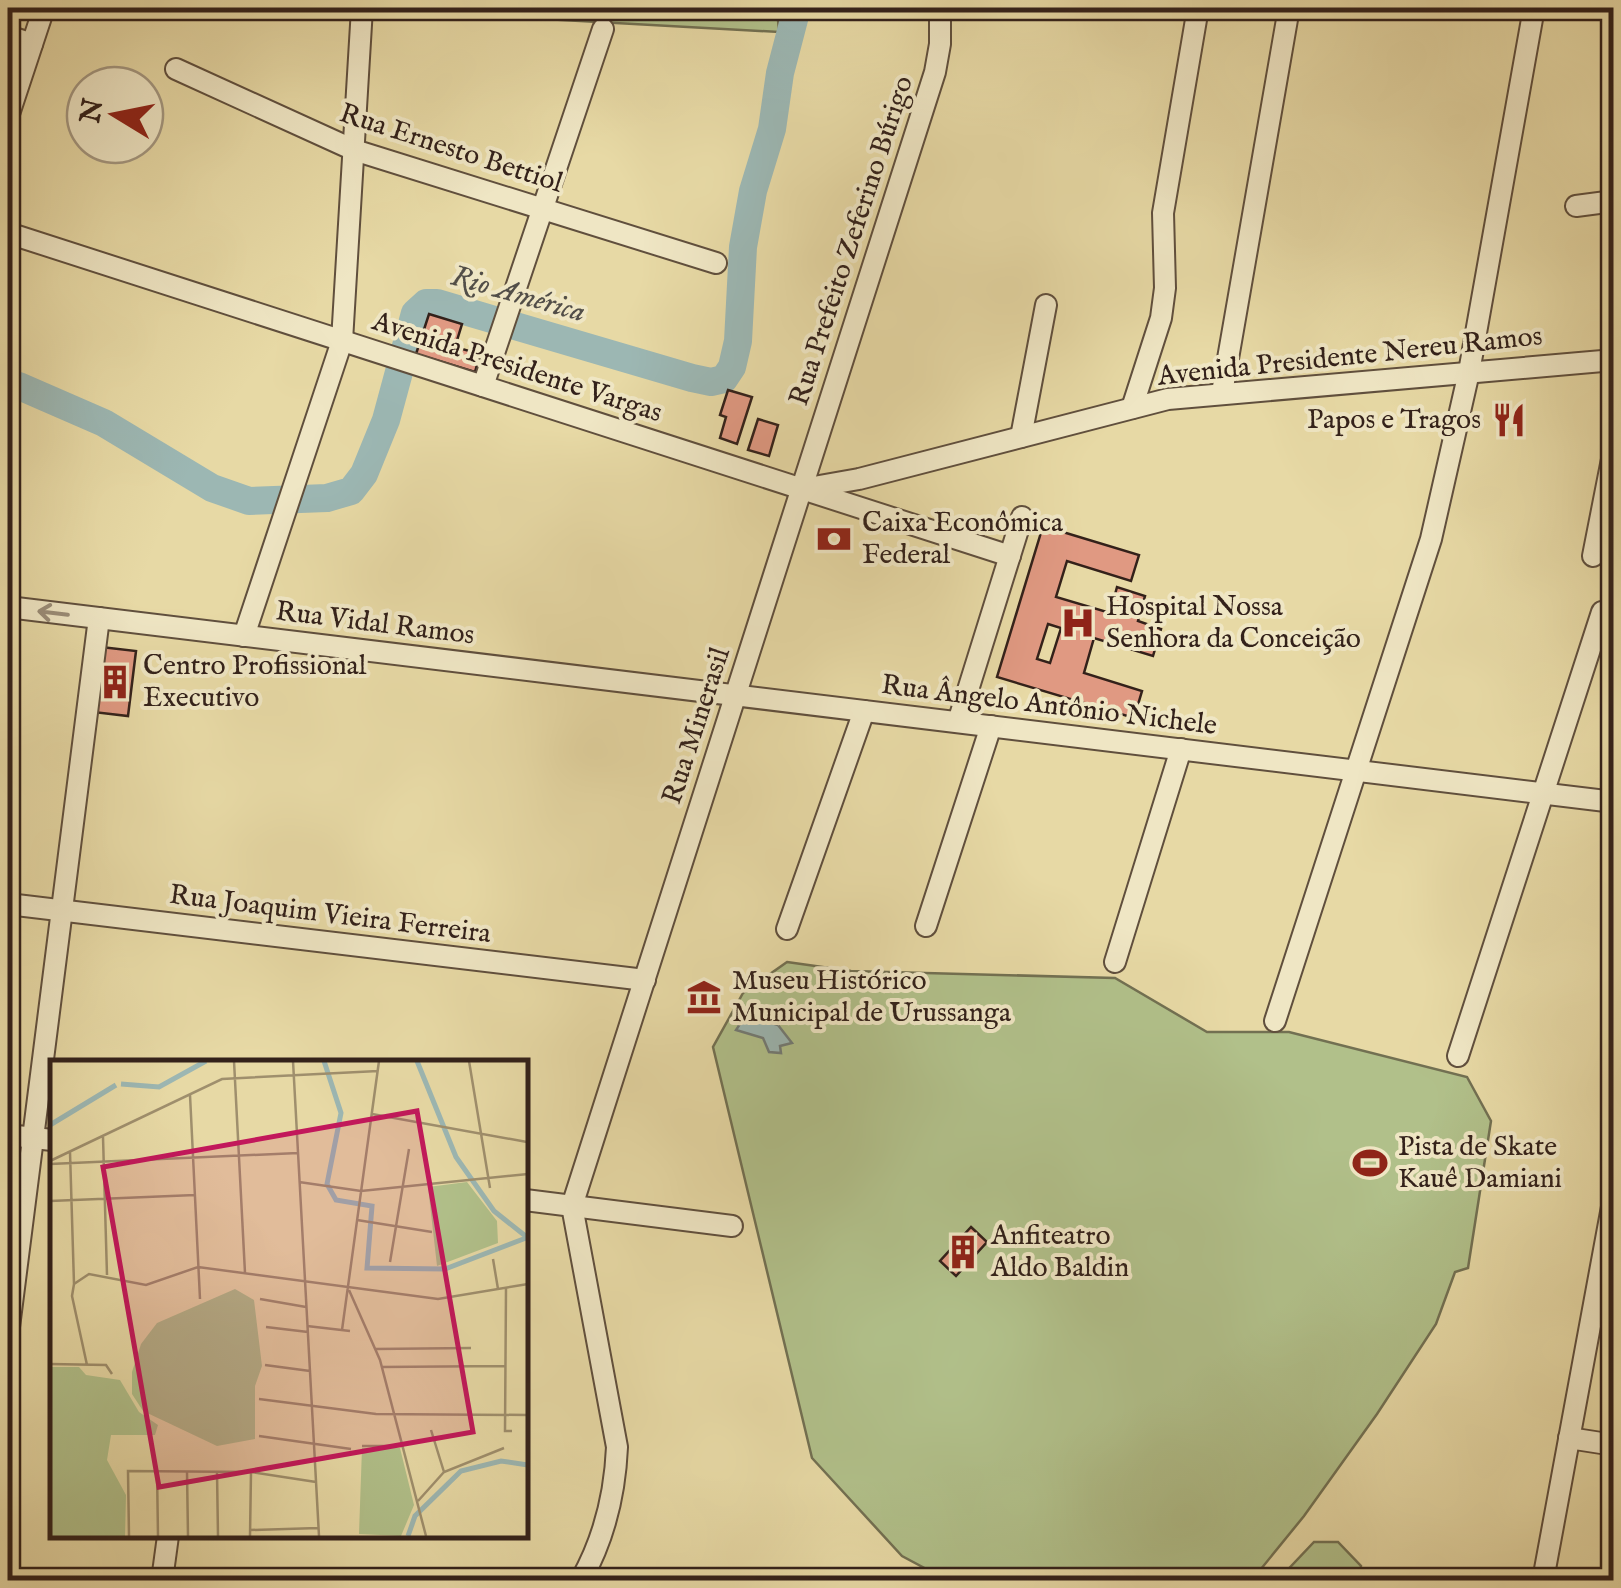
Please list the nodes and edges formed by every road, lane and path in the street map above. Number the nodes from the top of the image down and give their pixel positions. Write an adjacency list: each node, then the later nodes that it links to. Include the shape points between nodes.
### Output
1 (44, 8): 9 (street)
2 (362, 8): 12 (street)
3 (940, 8): 27 (street, Rua Prefeito Zeferino Búrigo, via 934,72)
4 (1198, 8): 24 (street, via 1163,213 1162,318)
5 (1290, 8): 23 (street)
6 (1534, 8): 21 (street)
7 (602, 29): 15 (street)
8 (8, 36): 9 (street)
9 (32, 44): 11 (street)
10 (176, 69): 12 (street, Rua Ernesto Bettiol)
11 (8, 117)
12 (354, 150): 15 (street, Rua Ernesto Bettiol); 19 (street)
13 (1614, 201): 14 (street)
14 (1576, 206)
15 (542, 208): 17 (street, Rua Ernesto Bettiol); 22 (street)
16 (8, 233): 19 (street, Avenida Presidente Vargas)
17 (716, 263)
18 (1046, 306): 25 (street)
19 (342, 341): 22 (street, Avenida Presidente Vargas); 34 (street)
20 (1614, 360): 21 (street, Avenida Presidente Nereu Ramos)
21 (1469, 372): 23 (street, Avenida Presidente Nereu Ramos); 40 (street, via 1431,539)
22 (482, 386): 27 (street, Avenida Presidente Vargas)
23 (1222, 393): 24 (street, Avenida Presidente Nereu Ramos)
24 (1132, 408): 25 (street, Avenida Presidente Nereu Ramos)
25 (1021, 437): 27 (street, Avenida Presidente Nereu Ramos)
26 (1614, 448): 30 (street)
27 (802, 489): 29 (street, Avenida Presidente Vargas); 35 (street, Rua Minerasil)
28 (1022, 517): 29 (street)
29 (1010, 556): 37 (street)
30 (1593, 556)
31 (8, 608): 33 (street, Rua Vidal Ramos, one-way to 31)
32 (1602, 612): 41 (street)
33 (100, 618): 34 (street, Rua Vidal Ramos); 44 (street)
34 (244, 636): 35 (street, Rua Vidal Ramos)
35 (736, 696): 36 (street, Rua Ângelo Antônio Nichele); 48 (street, Rua Minerasil)
36 (864, 711): 37 (street, Rua Ângelo Antônio Nichele); 46 (street)
37 (958, 722): 38 (street, Rua Ângelo Antônio Nichele)
38 (990, 726): 39 (street, Rua Ângelo Antônio Nichele); 45 (street)
39 (1181, 749): 40 (street, Rua Ângelo Antônio Nichele); 47 (street)
40 (1356, 770): 41 (street, Rua Ângelo Antônio Nichele); 49 (street)
41 (1544, 793): 42 (street, Rua Ângelo Antônio Nichele); 50 (street)
42 (1614, 802)
43 (8, 904): 44 (street, Rua Joaquim Vieira Ferreira)
44 (62, 910): 48 (street, Rua Joaquim Vieira Ferreira); 52 (street)
45 (926, 926)
46 (786, 929)
47 (1116, 962)
48 (645, 980): 55 (street, Rua Minerasil)
49 (1275, 1021)
50 (1458, 1056)
51 (8, 1134): 52 (street)
52 (43, 1139): 58 (street)
53 (1614, 1196): 57 (street)
54 (528, 1200): 55 (street)
55 (572, 1206): 56 (street); 63 (street, via 617,1447 609,1511)
56 (732, 1226)
57 (1605, 1292): 59 (street)
58 (8, 1335)
59 (1569, 1438): 60 (street); 64 (street)
60 (1614, 1446)
61 (168, 1538): 62 (street)
62 (162, 1580)
63 (582, 1580)
64 (1543, 1580)

